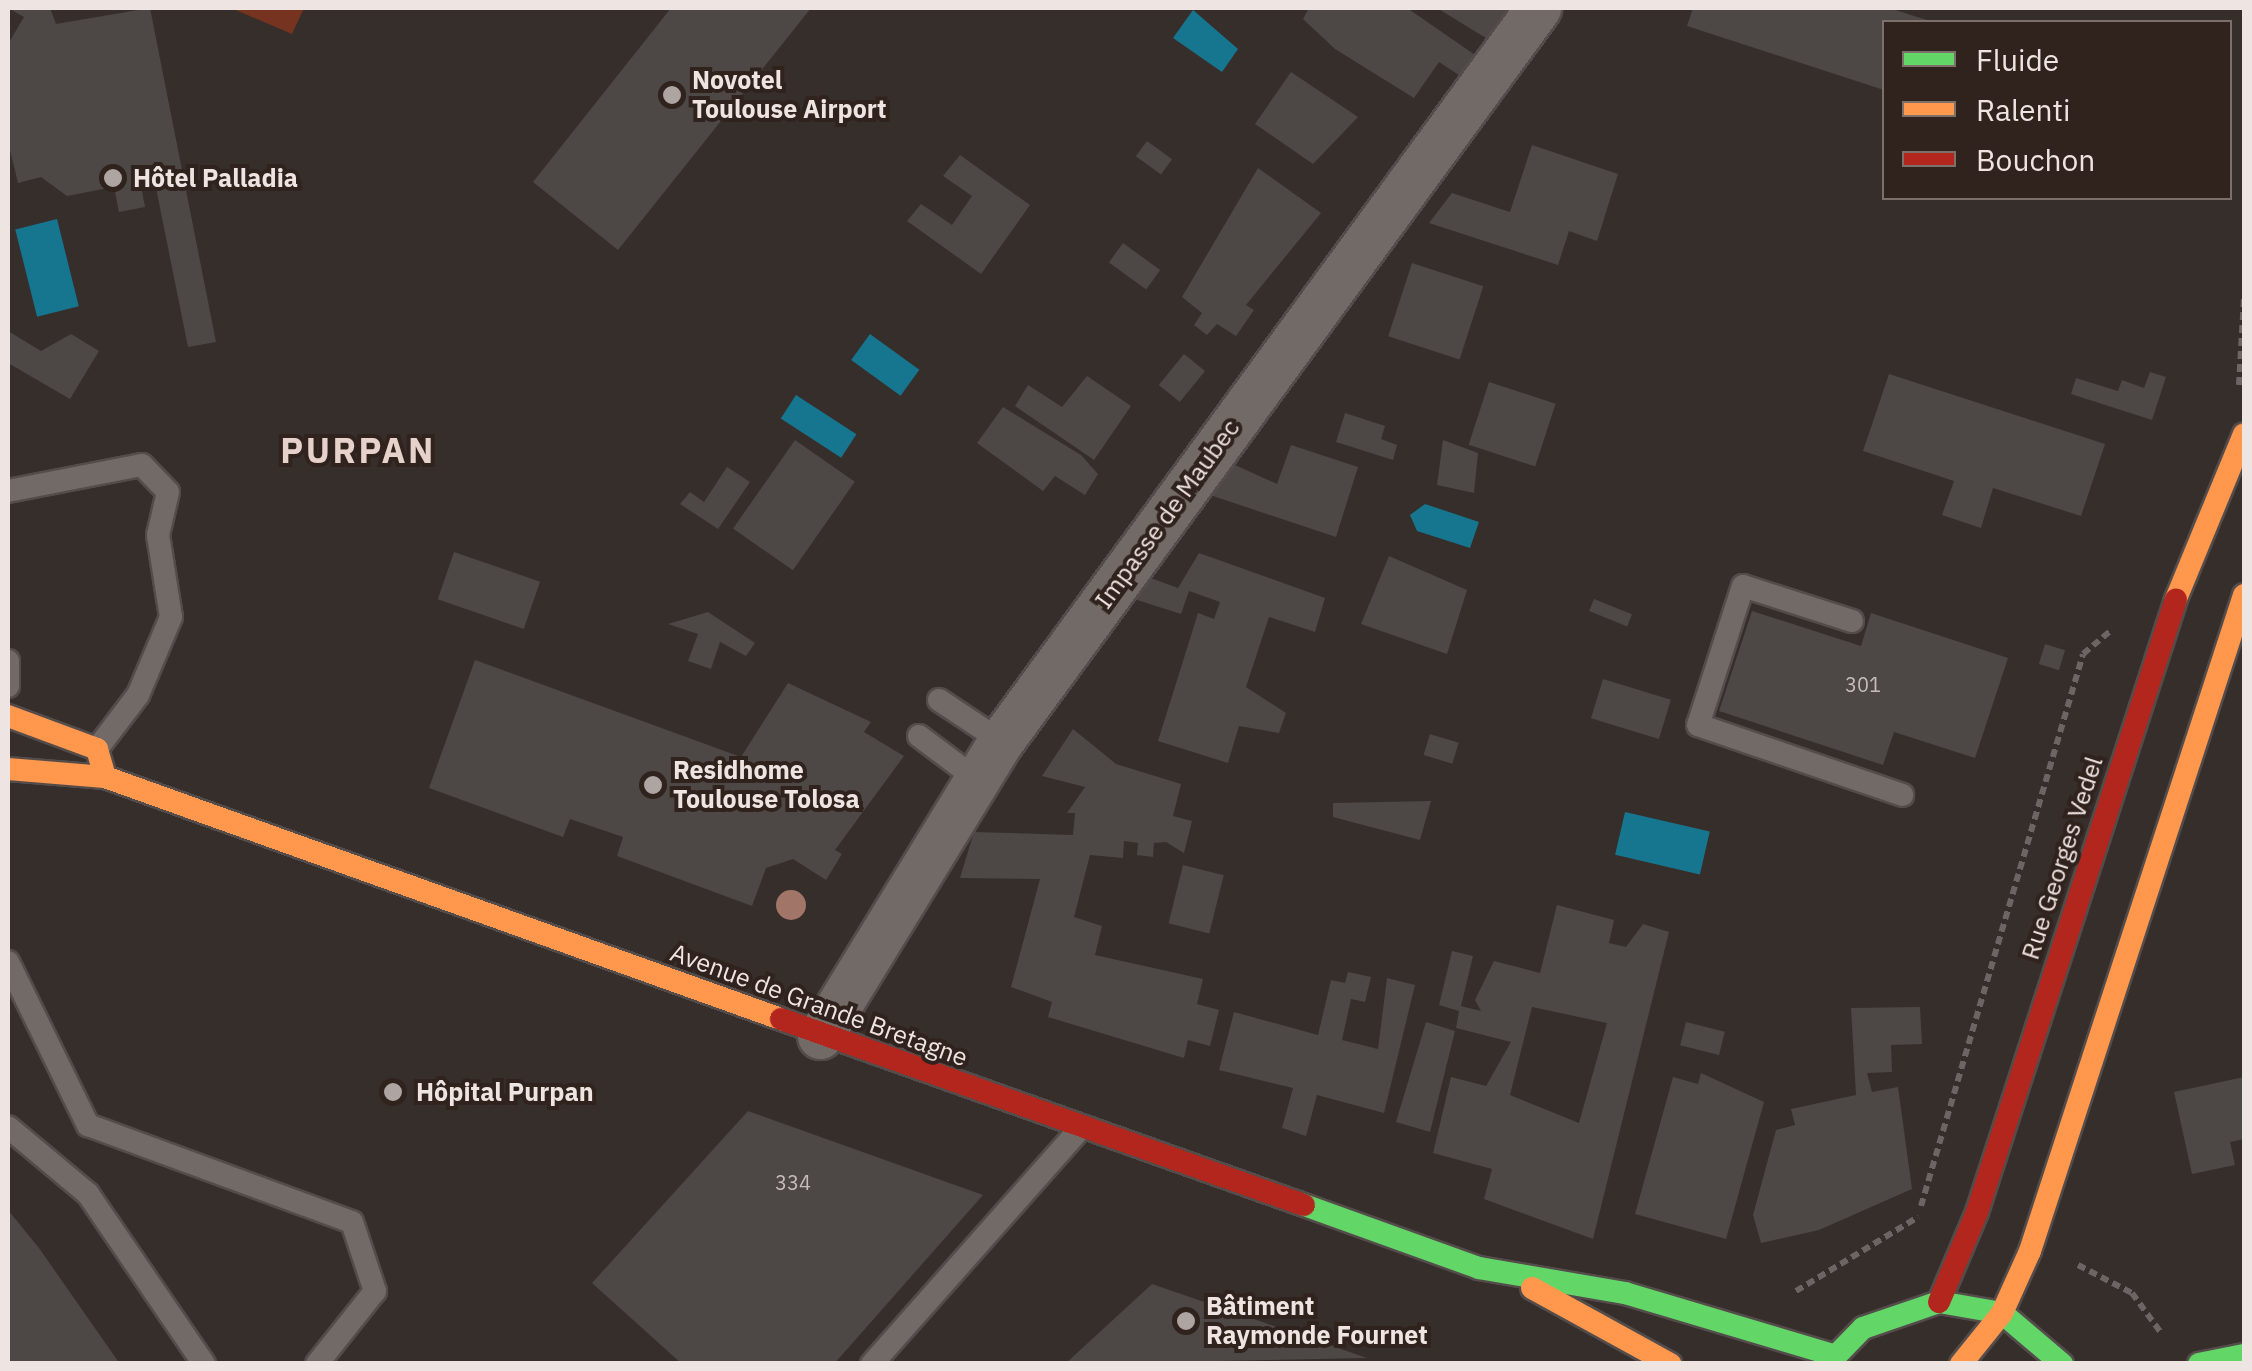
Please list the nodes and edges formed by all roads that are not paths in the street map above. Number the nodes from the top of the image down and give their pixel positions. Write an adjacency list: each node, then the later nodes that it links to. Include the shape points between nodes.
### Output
1 (1538, 8): 11 (street, Impasse de Maubec)
2 (2244, 434): 22 (main road, Rue Georges Vedel, via 2193,547 1977,1212)
3 (8, 491): 12 (lane, via 142,464 168,492 158,536 170,616 138,695)
4 (2243, 605): 23 (main road)
5 (1852, 621): 16 (lane, via 1743,586 1698,725)
6 (8, 661): 7 (lane)
7 (8, 686)
8 (938, 700): 11 (lane)
9 (8, 716): 12 (main road)
10 (919, 736): 15 (lane)
11 (1000, 740): 15 (street, Impasse de Maubec)
12 (96, 749): 14 (main road)
13 (8, 769): 14 (main road, Avenue de Grande Bretagne)
14 (106, 778): 18 (main road, Avenue de Grande Bretagne)
15 (975, 778): 18 (street, Impasse de Maubec)
16 (1902, 795)
17 (8, 962): 27 (lane, via 88,1125 352,1222 375,1291)
18 (820, 1036): 20 (main road, Avenue de Grande Bretagne)
19 (8, 1127): 26 (lane, via 88,1194)
20 (1082, 1127): 21 (main road, Avenue de Grande Bretagne); 28 (lane)
21 (1516, 1278): 25 (main road, Avenue de Grande Bretagne, via 1624,1292); 29 (main road, Avenue de Grande Bretagne)
22 (1939, 1302): 23 (main road); 25 (main road, via 1875,1322)
23 (2002, 1314): 30 (main road); 31 (main road)
24 (2244, 1355): 32 (main road)
25 (1830, 1359)
26 (204, 1364)
27 (317, 1364)
28 (872, 1364)
29 (1670, 1364)
30 (1961, 1364)
31 (2062, 1364)
32 (2199, 1364)

